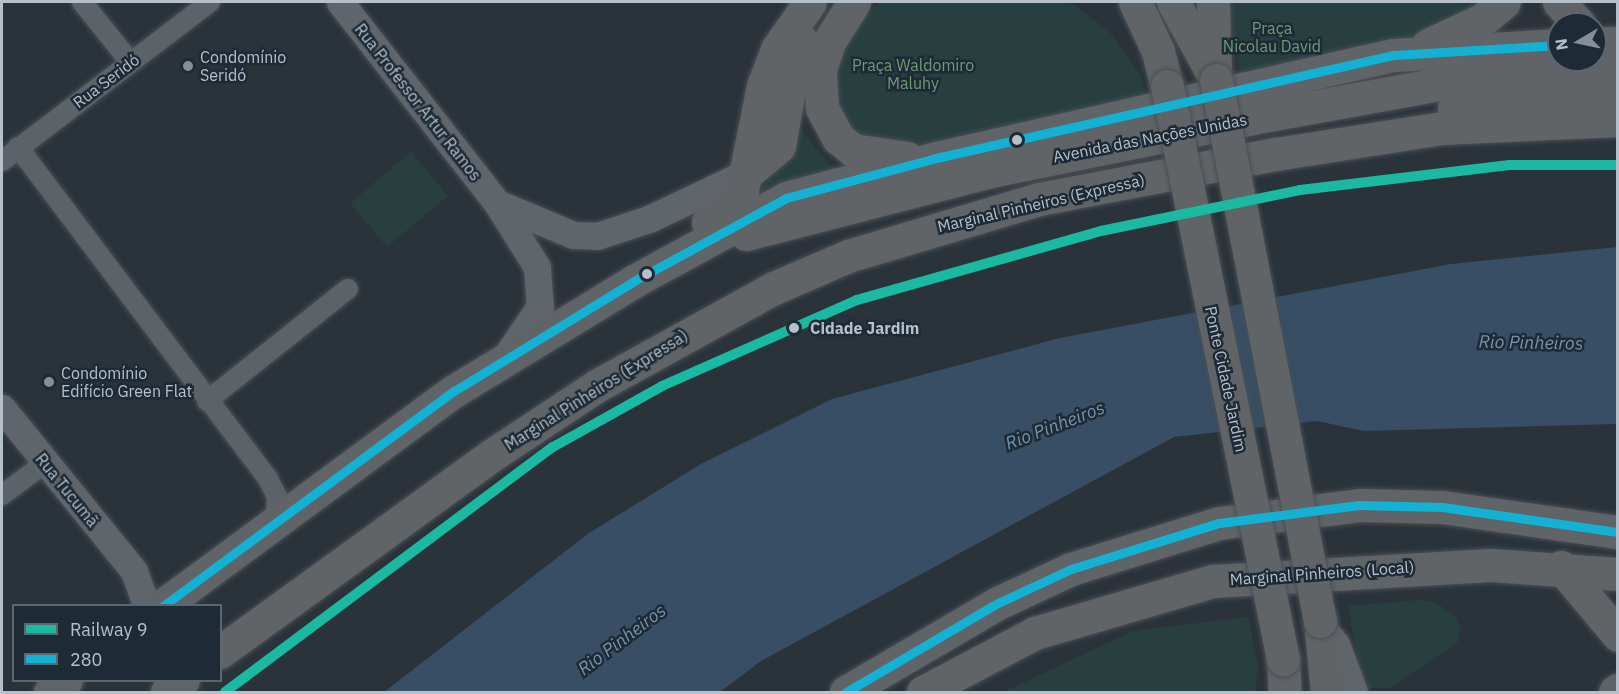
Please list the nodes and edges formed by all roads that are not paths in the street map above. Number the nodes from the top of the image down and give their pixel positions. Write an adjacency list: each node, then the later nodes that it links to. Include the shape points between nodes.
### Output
1 (82, 2): 17 (street)
2 (210, 2): 17 (street, Rua Seridó)
3 (340, 2): 26 (street, Rua Professor Artur Ramos)
4 (810, 2): 25 (highway, via 777,49 763,86)
5 (838, 2): 25 (highway, via 811,28 795,56 779,146)
6 (854, 2): 23 (highway, via 829,42 820,70 818,88 830,126 853,150 872,156)
7 (1112, 2): 14 (highway)
8 (1135, 2): 14 (highway, Ponte Cidade Jardim)
9 (1173, 2): 18 (highway)
10 (1194, 2): 18 (highway)
11 (1213, 2): 18 (highway)
12 (1504, 2): 16 (highway, via 1463,30)
13 (1547, 46): 16 (highway, Avenida das Nações Unidas)
14 (1158, 51): 46 (highway, Ponte Cidade Jardim, bridge)
15 (1608, 54): 27 (highway, Avenida das Nações Unidas, via 1252,118 995,170)
16 (1394, 55): 23 (highway, Avenida das Nações Unidas)
17 (131, 63): 21 (street, Rua Seridó)
18 (1215, 78): 42 (highway, bridge)
19 (1617, 96): 22 (highway, via 1492,102 1383,120 1361,124)
20 (1617, 120): 22 (highway, Marginal Pinheiros (Expressa), via 1442,128)
21 (18, 147): 24 (street, Rua Seridó); 31 (street)
22 (1318, 147): 45 (highway, Marginal Pinheiros (Expressa), via 1039,200 858,252 774,288 598,385)
23 (936, 158): 27 (highway, Avenida das Nações Unidas, via 786,198)
24 (2, 161)
25 (748, 172): 26 (street, Rua Professor Artur Ramos, via 649,219 597,236 547,227); 28 (highway, via 741,195 730,207)
26 (497, 203): 30 (street, Rua Professor Artur Ramos, via 537,267 542,293 530,327)
27 (705, 246): 28 (highway, Avenida das Nações Unidas)
28 (634, 281): 30 (highway)
29 (348, 289): 31 (street)
30 (496, 366): 35 (highway, via 397,429)
31 (207, 401): 35 (street, via 274,488)
32 (2, 408): 33 (street, Rua Tucumã)
33 (45, 463): 34 (street); 38 (street, Rua Tucumã)
34 (2, 495)
35 (276, 518): 40 (highway)
36 (1617, 532): 51 (highway, via 1442,507 1359,505 1219,524 1071,569 998,603)
37 (1561, 567): 39 (highway, Marginal Pinheiros (Local)); 43 (highway, Marginal Pinheiros (Local), via 1358,569 1213,581); 44 (highway)
38 (134, 571): 40 (street); 41 (street, Rua Tucumã)
39 (1617, 574)
40 (173, 597)
41 (146, 604)
42 (1320, 622): 54 (highway); 55 (street, via 1336,644)
43 (1035, 633): 52 (highway); 53 (highway)
44 (1617, 635)
45 (222, 651)
46 (1282, 679)
47 (65, 682): 49 (highway)
48 (182, 682): 50 (highway)
49 (50, 693)
50 (167, 693)
51 (846, 693)
52 (923, 693)
53 (968, 693)
54 (1327, 693)
55 (1354, 693)

